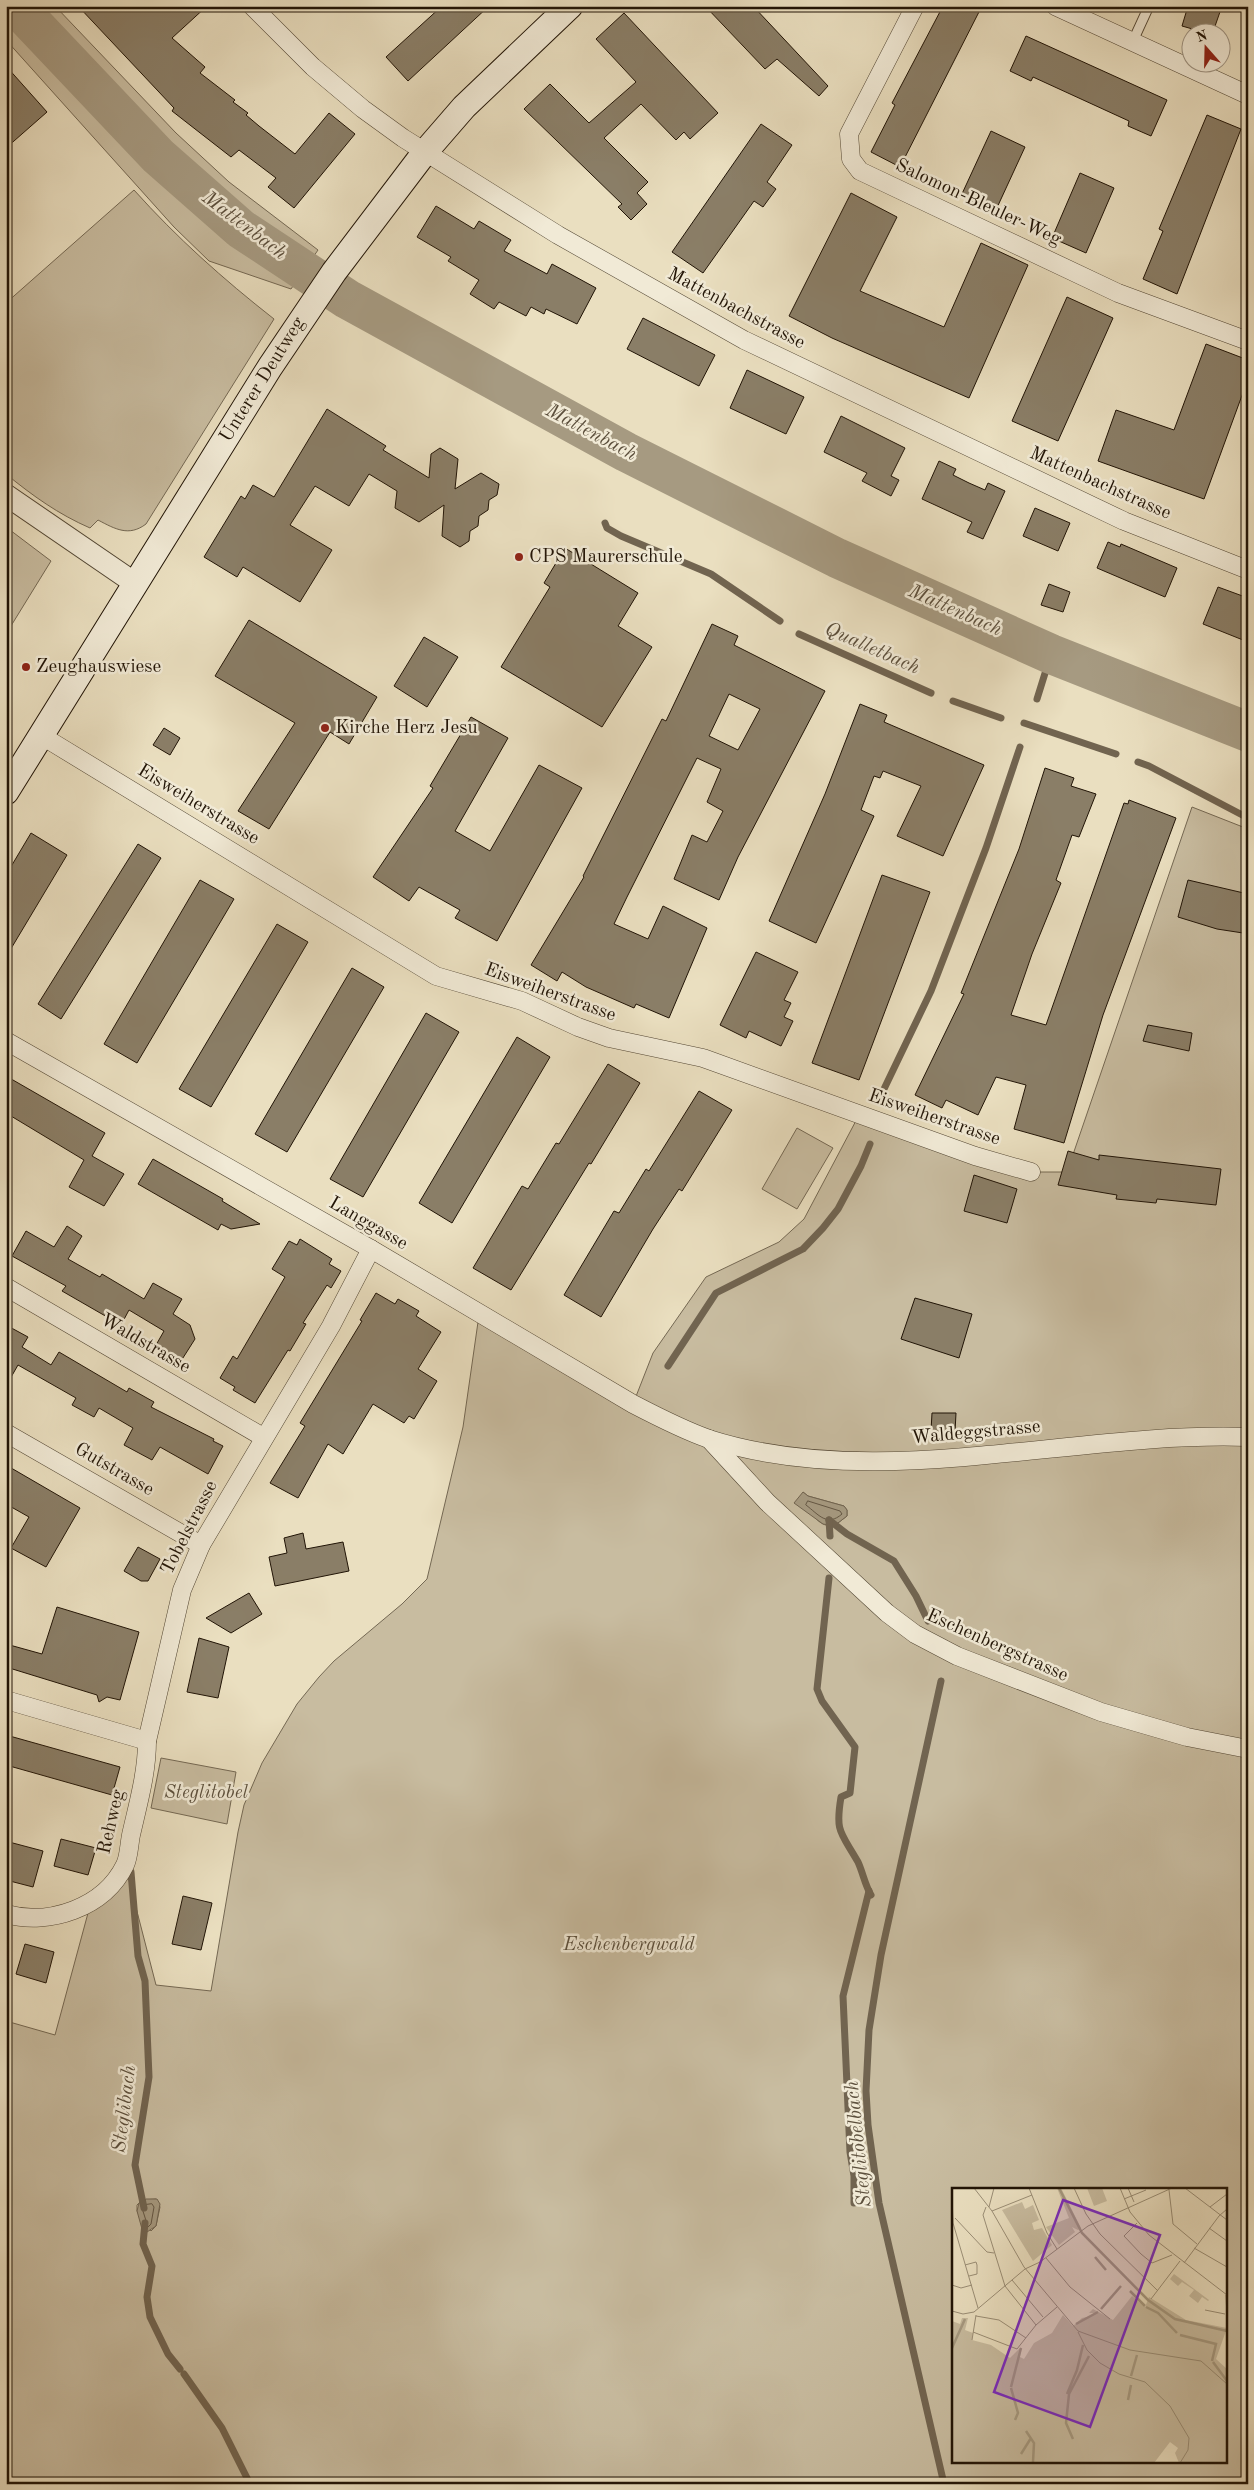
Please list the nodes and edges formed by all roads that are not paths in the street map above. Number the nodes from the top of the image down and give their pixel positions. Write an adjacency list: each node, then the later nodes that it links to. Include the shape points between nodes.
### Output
1 (252, 6): 8 (street, Mattenbachstrasse, via 313,67 356,103)
2 (570, 6): 8 (main road, Unterer Deutweg, via 464,107)
3 (915, 6): 9 (street, Salomon-Bleuler-Weg, via 849,134 851,158 860,171 1118,293)
4 (1055, 6): 6 (street)
5 (1149, 6): 6 (lane)
6 (1132, 43): 7 (street)
7 (1248, 95)
8 (425, 152): 11 (street, Mattenbachstrasse, via 558,235 744,340 1124,521); 12 (main road, Unterer Deutweg, via 307,310)
9 (1248, 342)
10 (6, 495): 12 (street)
11 (1248, 570)
12 (136, 584): 13 (main road, Unterer Deutweg)
13 (42, 736): 14 (main road, Unterer Deutweg); 16 (street, Eisweiherstrasse, via 436,976 522,1001 601,1035 703,1058 975,1156)
14 (6, 792)
15 (6, 1041): 17 (street, Langgasse)
16 (1030, 1172)
17 (371, 1249): 20 (street, Tobelstrasse, via 331,1326); 22 (street, Langgasse, via 634,1404 671,1424)
18 (6, 1287): 20 (street, Waldstrasse)
19 (6, 1433): 23 (street, Gutstrasse)
20 (263, 1437): 23 (street, Tobelstrasse)
21 (1248, 1437): 22 (street, Waldeggstrasse, via 1168,1438 867,1462 795,1456)
22 (710, 1439): 26 (street, Eschenbergstrasse, via 767,1502 887,1613 915,1634 985,1668 1108,1715 1187,1737)
23 (201, 1544): 25 (street, Tobelstrasse, via 182,1590)
24 (6, 1700): 25 (street)
25 (146, 1741): 27 (street, Rehweg, via 147,1762 125,1865 110,1886 91,1902 46,1919)
26 (1248, 1749)
27 (6, 1914)

